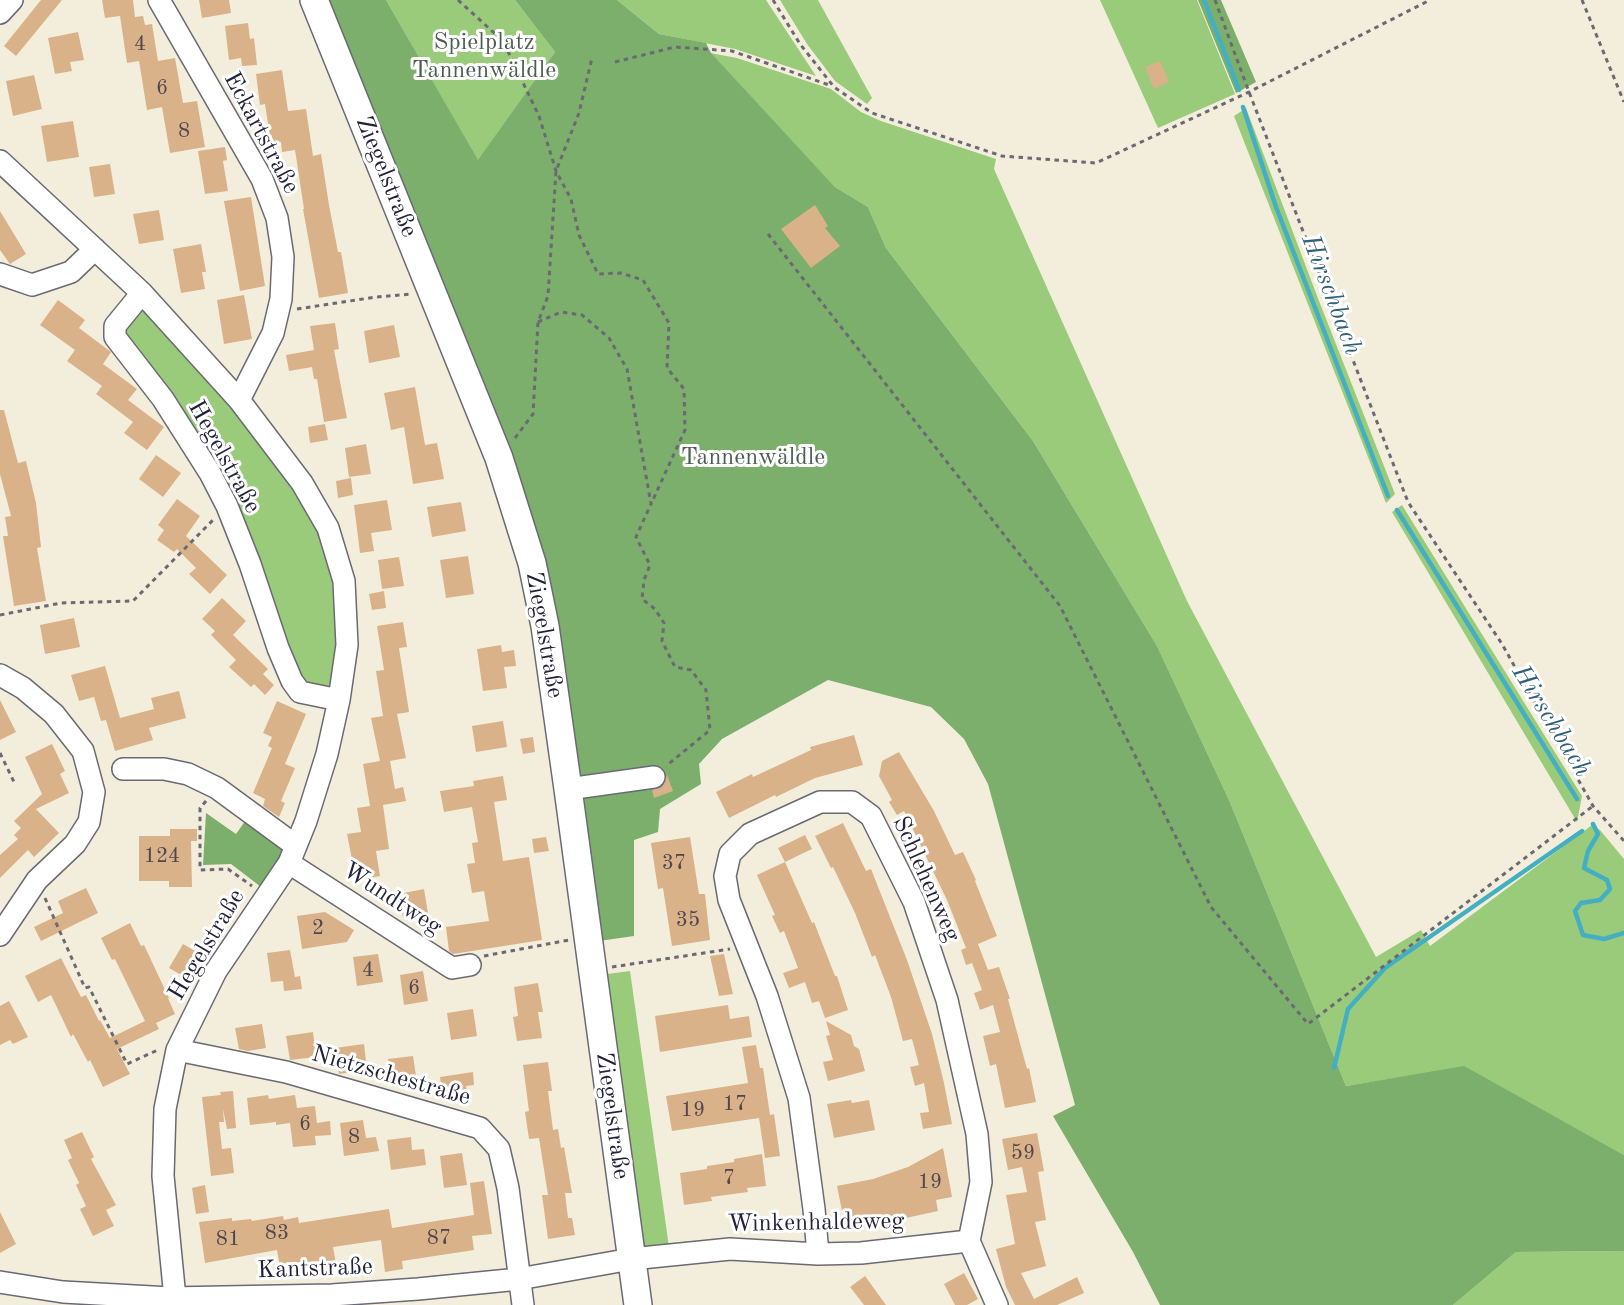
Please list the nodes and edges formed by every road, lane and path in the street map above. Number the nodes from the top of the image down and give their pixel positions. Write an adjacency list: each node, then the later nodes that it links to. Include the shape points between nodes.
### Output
1 (12, 0): 9 (street)
2 (159, 0): 22 (street, Eckartstraße, via 262,179 277,218 283,257)
3 (314, 0): 25 (main road, Ziegelstraße)
4 (458, 0): 16 (path, via 503,41 539,116)
5 (773, 0): 12 (path, via 800,44)
6 (1215, 0): 13 (path)
7 (1430, 0): 13 (path)
8 (1582, 0): 14 (path)
9 (0, 13)
10 (592, 58): 16 (path, via 579,113)
11 (615, 62): 12 (path, via 675,47 732,51)
12 (834, 87): 13 (path, via 872,113 1002,156 1096,163)
13 (1249, 92): 37 (path, via 1408,502 1502,644)
14 (1624, 102)
15 (0, 161): 18 (street, Hegelstraße)
16 (556, 171): 23 (path, via 548,296); 26 (path, via 571,198 579,235 598,274 621,273 643,280 669,323 667,368 684,389 685,430)
17 (768, 234): 37 (path, via 1060,606 1211,907 1308,1024)
18 (95, 249): 19 (street, via 71,272 32,285); 20 (street, Hegelstraße)
19 (0, 274)
20 (142, 293): 24 (street, Hegelstraße); 27 (street, Hegelstraße, via 115,326 115,337 163,399)
21 (406, 295): 22 (path)
22 (278, 312): 24 (street, Eckartstraße, via 273,333)
23 (538, 322): 25 (path, via 533,414); 26 (path, via 561,312 582,315 609,338 627,369)
24 (239, 400): 30 (street, Hegelstraße, via 303,483 328,528 344,581 347,645)
25 (499, 458): 36 (main road, Ziegelstraße, via 532,563)
26 (651, 504): 33 (path, via 636,537 650,565 642,599 664,623 662,641 675,667 691,670 706,690 710,730)
27 (227, 506): 28 (path, via 133,601 61,603); 30 (street, Hegelstraße, via 292,681 300,692)
28 (0, 615)
29 (0, 675): 40 (street, via 54,714 83,751 94,792 89,822 80,837)
30 (339, 700): 39 (street, Hegelstraße, via 327,754)
31 (0, 753): 34 (path)
32 (123, 768): 35 (street, Wundtweg, via 188,774)
33 (654, 777): 36 (street)
34 (15, 784)
35 (216, 788): 39 (street, Wundtweg); 41 (path, via 200,808 200,870 228,869)
36 (568, 789): 46 (main road, Ziegelstraße)
37 (1593, 806): 38 (path)
38 (1624, 841)
39 (292, 855): 41 (street, Hegelstraße); 45 (street, Wundtweg, via 452,968)
40 (37, 880): 42 (street); 47 (path, via 85,988 88,987 127,1064 158,1048)
41 (267, 896): 47 (street, Hegelstraße, via 216,971)
42 (0, 935)
43 (572, 940): 45 (path, via 482,957)
44 (747, 946): 46 (path); 48 (street, Schlehenweg, via 729,900 725,876 730,854 750,834 820,802 852,802 871,816 914,902 947,1000 965,1074 977,1134 981,1182); 49 (street, Schlehenweg, via 767,996 798,1098)
45 (470, 965)
46 (592, 970): 50 (main road, Ziegelstraße)
47 (177, 1050): 51 (street, Nietzschestraße, via 286,1072 480,1128 499,1149); 54 (street, Hegelstraße, via 165,1108 163,1176)
48 (969, 1241): 49 (street, Winkenhaldeweg); 57 (street)
49 (818, 1254): 50 (street, Winkenhaldeweg, via 730,1249)
50 (632, 1259): 51 (street, Kantstraße); 56 (main road, Ziegelstraße)
51 (519, 1279): 53 (street, Kantstraße); 55 (street, Nietzschestraße)
52 (0, 1282): 54 (street, Kantstraße, via 63,1292)
53 (332, 1300): 54 (street, Kantstraße)
54 (172, 1301)
55 (524, 1305)
56 (638, 1305)
57 (998, 1305)

